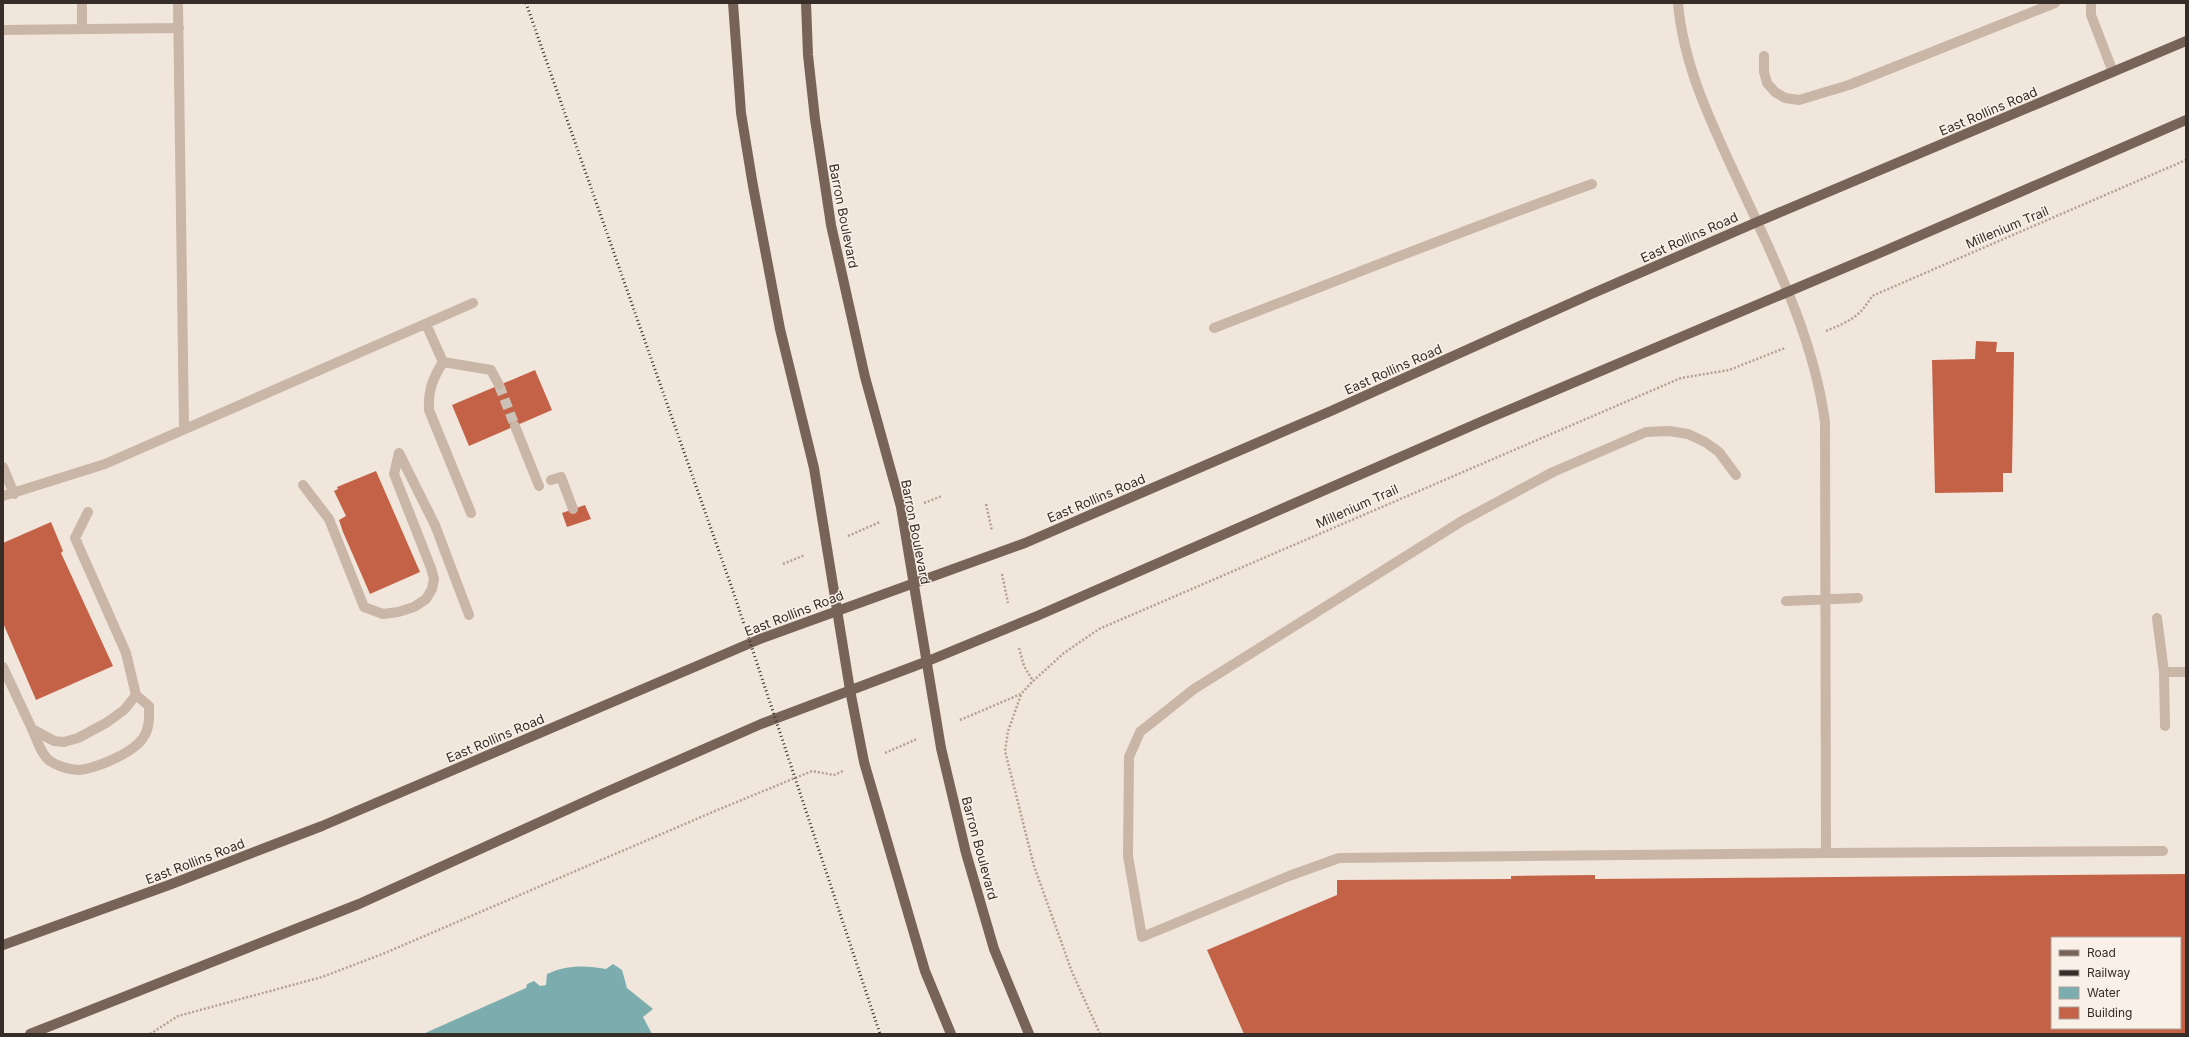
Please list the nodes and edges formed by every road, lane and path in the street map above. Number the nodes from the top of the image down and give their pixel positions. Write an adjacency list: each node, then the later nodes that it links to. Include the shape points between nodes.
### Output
1 (82, 3): 8 (lane)
2 (178, 3): 9 (lane)
3 (733, 3): 41 (main road, via 742,113 752,186 780,329 814,468)
4 (806, 3): 40 (main road, Barron Boulevard, via 808,55 815,119 831,225 866,384)
5 (1678, 3): 17 (lane, via 1685,51 1698,88 1716,134)
6 (2055, 3): 12 (lane, via 1849,85 1800,100 1785,98 1767,83)
7 (2091, 3): 13 (lane, via 2091,15)
8 (82, 28): 9 (lane); 10 (lane)
9 (178, 28): 27 (lane)
10 (3, 30)
11 (2186, 41): 13 (main road, East Rollins Road)
12 (1764, 56)
13 (2113, 72): 17 (main road, East Rollins Road)
14 (2186, 120): 18 (main road)
15 (2186, 160): 20 (path, Millenium Trail, via 1872,296 1863,310)
16 (1592, 184): 22 (lane, via 1505,214)
17 (1757, 222): 18 (lane); 42 (main road, East Rollins Road, via 1331,411)
18 (1789, 291): 46 (lane, via 1820,388 1825,422); 51 (main road)
19 (473, 303): 21 (lane)
20 (1845, 323)
21 (426, 324): 24 (lane); 27 (lane)
22 (1214, 328)
23 (1753, 361): 56 (path, Millenium Trail, via 1729,370 1681,378 1099,629 1064,653)
24 (443, 362): 25 (lane, via 491,370); 39 (lane, via 432,380 428,395 429,410)
25 (499, 385)
26 (515, 426): 32 (lane)
27 (184, 429): 33 (lane, via 105,464)
28 (3, 468): 33 (lane)
29 (1736, 475): 65 (lane, via 1718,452 1705,442 1688,434 1669,431 1646,432 1553,472 1462,521 1194,689 1140,732 1128,757 1128,856 1142,938 1289,876 1339,858)
30 (551, 480): 37 (lane, via 561,477)
31 (303, 485): 49 (lane, via 329,520 364,607 383,614 414,607 426,598 434,579 424,546 394,474 399,454 435,525)
32 (539, 486)
33 (14, 494): 34 (lane)
34 (3, 496)
35 (942, 496): 40 (path)
36 (986, 504): 42 (path)
37 (573, 509)
38 (88, 512): 59 (lane, via 75,538 126,653)
39 (471, 513)
40 (902, 513): 41 (path); 44 (main road, Barron Boulevard)
41 (828, 545): 43 (path); 48 (main road)
42 (997, 553): 44 (main road, East Rollins Road); 51 (path)
43 (783, 564)
44 (913, 583): 48 (main road, East Rollins Road); 52 (main road, Barron Boulevard)
45 (1858, 598): 46 (lane)
46 (1825, 599): 47 (lane); 65 (lane)
47 (1786, 601)
48 (837, 611): 57 (main road); 66 (main road, East Rollins Road, via 758,640 322,826 170,885)
49 (469, 615)
50 (2158, 618): 54 (lane)
51 (1014, 626): 52 (main road); 56 (path, via 1024,666)
52 (928, 661): 57 (main road); 62 (main road, Barron Boulevard)
53 (3, 667): 61 (lane)
54 (2164, 672): 55 (lane); 60 (lane)
55 (2186, 672)
56 (1033, 681): 58 (path, Millenium Trail)
57 (850, 690): 63 (main road); 67 (main road, via 761,724 359,904)
58 (1021, 694): 62 (path, Millenium Trail); 71 (path, via 1008,731 1006,751 1034,866 1072,972)
59 (136, 695): 61 (lane, via 124,710 78,738 64,742 54,741); 61 (lane, via 149,706 150,721 144,737 135,748 96,766 78,770 59,766 48,760)
60 (2165, 726)
61 (32, 729)
62 (937, 730): 63 (path, Millenium Trail); 70 (main road, Barron Boulevard, via 966,853 994,949)
63 (864, 762): 68 (path, Millenium Trail, via 834,775 812,771 385,953 322,976 178,1016); 69 (main road, via 925,971)
64 (2163, 851): 65 (lane)
65 (1826, 852)
66 (3, 945)
67 (30, 1034)
68 (150, 1034)
69 (951, 1034)
70 (1030, 1034)
71 (1100, 1034)

